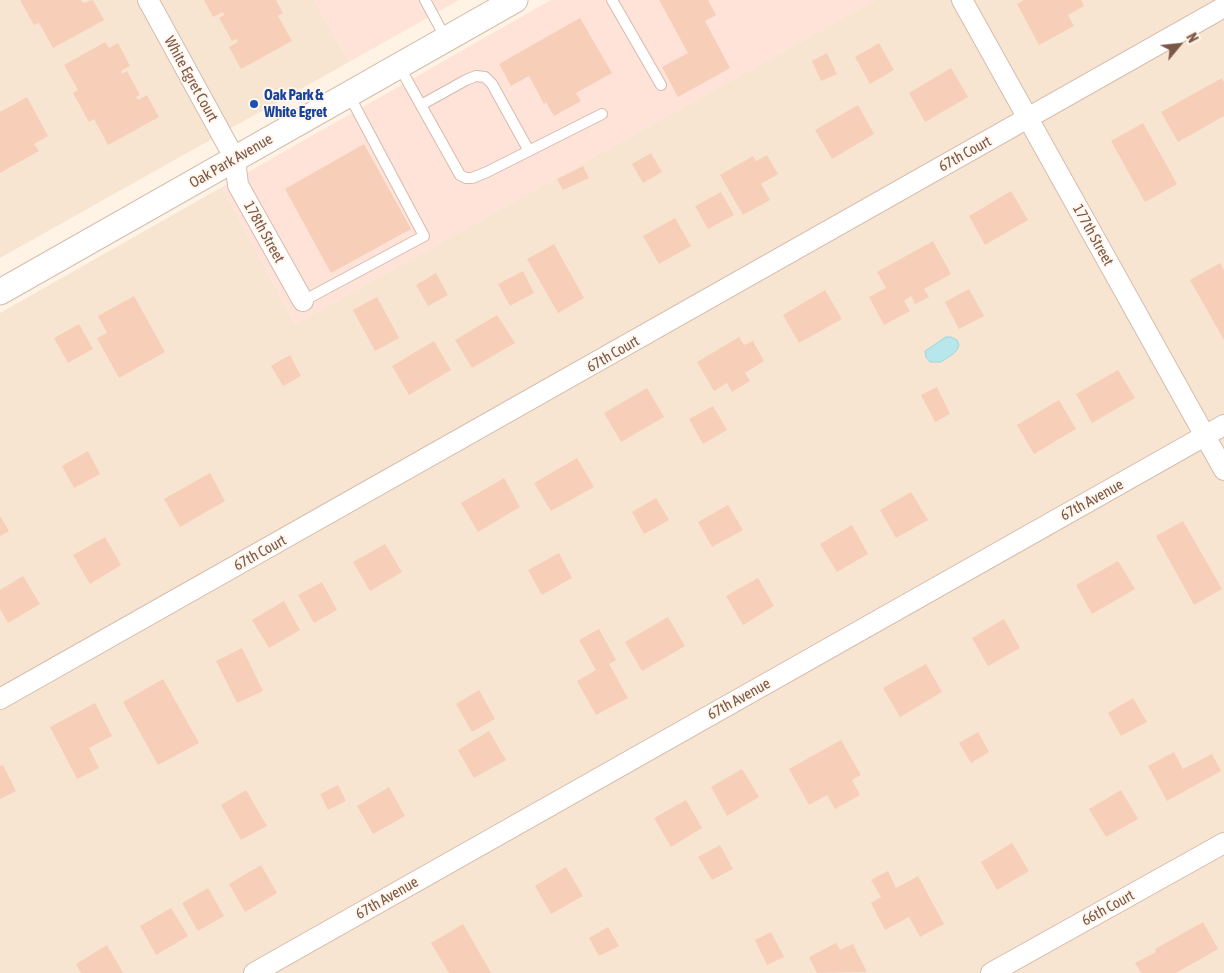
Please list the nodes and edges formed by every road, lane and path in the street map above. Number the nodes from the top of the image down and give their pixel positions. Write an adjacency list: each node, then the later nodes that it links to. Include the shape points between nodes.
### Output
1 (148, 0): 15 (street, White Egret Court)
2 (425, 0): 7 (lane)
3 (515, 0): 7 (street, Oak Park Avenue)
4 (612, 0): 9 (lane)
5 (962, 0): 13 (street, 177th Street)
6 (1224, 7): 13 (street, 67th Court)
7 (446, 39): 8 (street, Oak Park Avenue)
8 (399, 66): 10 (street, Oak Park Avenue); 11 (lane)
9 (661, 84)
10 (348, 94): 15 (street, Oak Park Avenue); 17 (lane, via 424,236)
11 (421, 105): 14 (lane, via 460,175 466,178 487,172); 14 (lane, via 466,80 485,77)
12 (602, 114): 14 (lane)
13 (1028, 118): 19 (street, 177th Street); 21 (street, 67th Court)
14 (529, 151)
15 (235, 159): 16 (street, Oak Park Avenue); 17 (street, 178th Street, via 238,185)
16 (0, 292)
17 (303, 301)
18 (1224, 425): 19 (street, 67th Avenue)
19 (1205, 436): 20 (street, 177th Street); 23 (street, 67th Avenue)
20 (1224, 470)
21 (0, 699)
22 (1224, 843): 24 (street, 66th Court)
23 (254, 973)
24 (991, 973)

